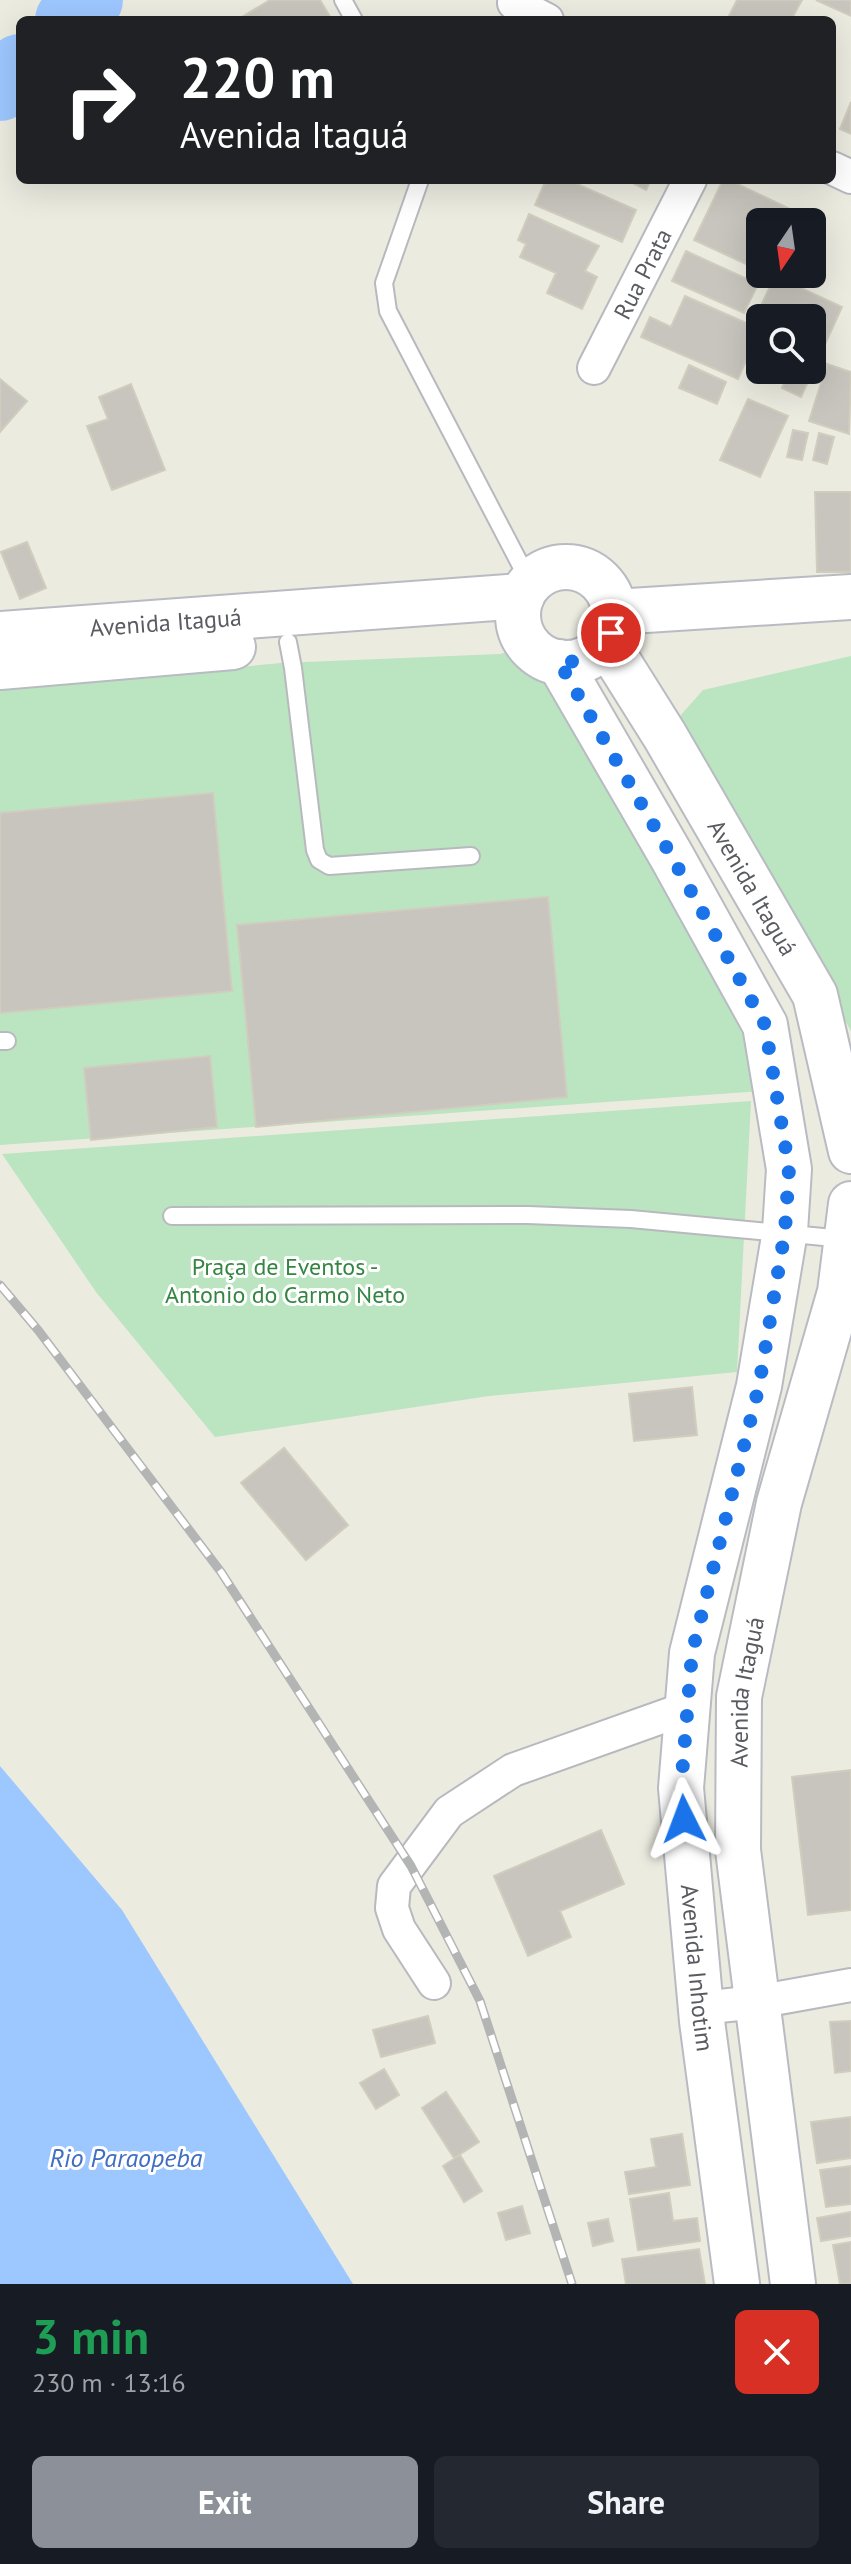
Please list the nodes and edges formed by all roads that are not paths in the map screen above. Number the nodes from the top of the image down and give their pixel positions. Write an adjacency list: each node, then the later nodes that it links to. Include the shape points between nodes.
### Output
1 (514, 3): 2 (street)
2 (539, 16)
3 (419, 184): 7 (lane, via 384,283 388,311)
4 (688, 184): 5 (street, Rua Prata)
5 (594, 368)
6 (851, 597): 8 (main road)
7 (523, 600): 8 (main road, Avenida Itaguá, via 543,572 558,567 582,570 602,583 611,597); 9 (main road, Avenida Itaguá); 10 (main road, Avenida Itaguá); 11 (main road, via 532,649)
8 (610, 627): 11 (main road, via 586,659); 14 (main road, Avenida Itaguá, via 665,736 815,995)
9 (0, 634)
10 (288, 642): 12 (main road, Avenida Itaguá); 13 (lane, via 319,860 329,866)
11 (559, 662): 17 (main road, Avenida Inhotim, via 765,1025 789,1169)
12 (0, 667)
13 (471, 856)
14 (851, 1151)
15 (172, 1216): 17 (lane, via 528,1215)
16 (849, 1222): 17 (lane); 19 (main road, Avenida Itaguá)
17 (785, 1231): 18 (main road, Avenida Inhotim)
18 (774, 1307): 19 (main road); 20 (main road, Avenida Inhotim, via 692,1653)
19 (840, 1327): 23 (main road, Avenida Itaguá, via 779,1503 739,1697 738,1850)
20 (687, 1708): 21 (street, via 513,1770 449,1812 394,1886 392,1908 399,1929); 24 (main road, Avenida Inhotim, via 681,1788)
21 (434, 1983)
22 (851, 1985): 23 (street)
23 (757, 2002): 24 (street); 26 (main road, Avenida Itaguá)
24 (701, 2008): 25 (main road, Avenida Inhotim)
25 (737, 2284)
26 (793, 2284)

